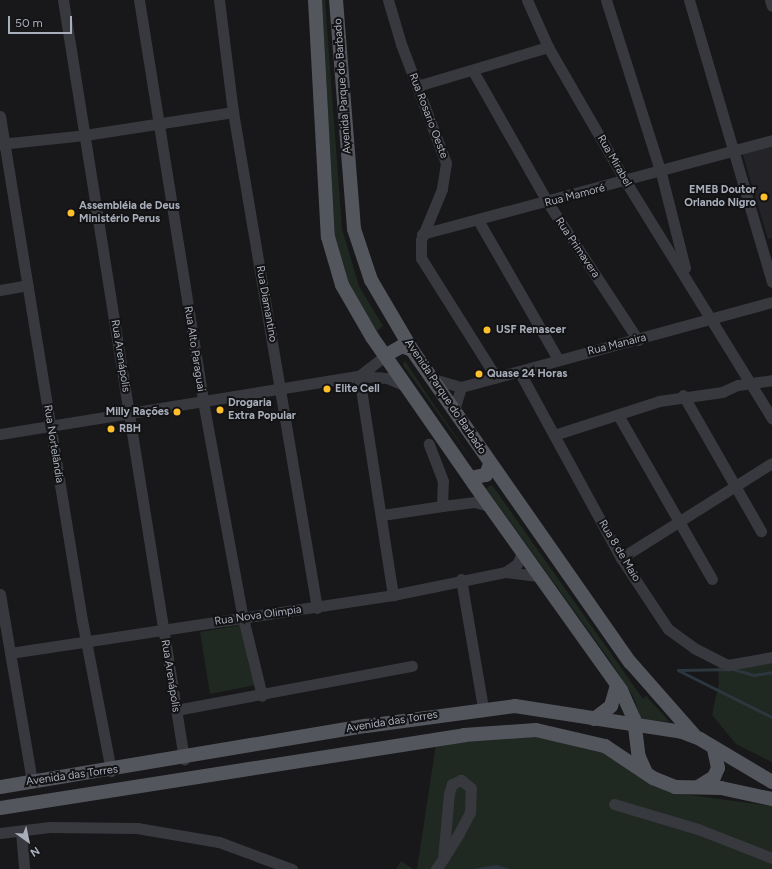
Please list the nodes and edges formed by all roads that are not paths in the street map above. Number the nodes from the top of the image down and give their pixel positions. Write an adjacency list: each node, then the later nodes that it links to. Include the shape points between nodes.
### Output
1 (63, 0): 18 (street, Rua Arenápolis)
2 (139, 0): 17 (street, Rua Alto Paraguai)
3 (219, 0): 15 (street, Rua Diamantino)
4 (315, 0): 35 (main road, Avenida Parque do Barbado, via 328,237 342,285)
5 (336, 0): 34 (main road, Avenida Parque do Barbado, via 356,236 370,280)
6 (388, 0): 14 (street, Rua Rosario Oeste)
7 (527, 0): 12 (street, Rua Mirabel)
8 (606, 0): 22 (street)
9 (688, 0): 21 (street)
10 (770, 0): 11 (street)
11 (772, 6)
12 (548, 47): 13 (street); 23 (street, Rua Mirabel)
13 (473, 71): 14 (street); 24 (street, Rua Primavera)
14 (417, 86): 26 (street, Rua Rosario Oeste, via 447,173)
15 (233, 112): 17 (street); 44 (street, Rua Diamantino)
16 (0, 116): 20 (street, Rua Nortelândia)
17 (157, 123): 18 (street); 47 (street, Rua Alto Paraguai)
18 (85, 135): 20 (street); 49 (street, Rua Arenápolis)
19 (772, 140): 21 (street, Rua Mamoré)
20 (2, 144): 29 (street, Rua Nortelândia)
21 (733, 151): 22 (street, Rua Mamoré); 28 (street)
22 (661, 173): 23 (street, Rua Mamoré); 27 (street)
23 (626, 182): 24 (street, Rua Mamoré); 27 (street, Rua Mirabel)
24 (548, 203): 25 (street, Rua Mamoré); 33 (street, Rua Primavera)
25 (478, 220): 26 (street, Rua Mamoré); 36 (street)
26 (422, 234): 39 (street, Rua Rosario Oeste, via 420,252 424,263)
27 (687, 277): 32 (street, Rua Mirabel)
28 (772, 282)
29 (28, 285): 30 (street); 52 (street, Rua Nortelândia)
30 (0, 290)
31 (772, 302): 32 (street, Rua Manaira)
32 (710, 318): 33 (street, Rua Manaira); 42 (street, Rua Mirabel)
33 (638, 340): 36 (street, Rua Manaira)
34 (412, 350): 35 (main road, via 402,346); 40 (main road, Avenida Parque do Barbado)
35 (386, 355): 38 (street); 45 (main road, Avenida Parque do Barbado)
36 (558, 359): 37 (street, Rua Manaira)
37 (518, 371): 39 (street, Rua Manaira); 54 (street, Rua 8 de Maio)
38 (359, 376): 44 (street); 45 (street, via 387,378); 63 (street)
39 (496, 378): 43 (street, Rua Manaira)
40 (433, 379): 43 (street); 48 (main road, Avenida Parque do Barbado)
41 (772, 380): 42 (street)
42 (751, 385): 46 (street); 51 (street, Rua Mirabel)
43 (461, 387): 48 (street)
44 (281, 388): 47 (street); 74 (street, Rua Diamantino)
45 (409, 388): 58 (main road, Avenida Parque do Barbado)
46 (683, 395): 50 (street); 59 (street)
47 (203, 401): 49 (street); 75 (street, Rua Alto Paraguai)
48 (454, 410): 57 (main road, Avenida Parque do Barbado)
49 (129, 413): 52 (street); 76 (street, Rua Arenápolis)
50 (618, 415): 54 (street); 64 (street)
51 (772, 418)
52 (50, 426): 53 (street); 77 (street, Rua Nortelândia)
53 (0, 434)
54 (554, 435): 67 (street, Rua 8 de Maio)
55 (429, 444): 61 (street, via 443,481)
56 (772, 463): 59 (street)
57 (490, 464): 58 (main road, via 486,475); 87 (main road, Avenida Parque do Barbado, via 630,662 660,701)
58 (472, 481): 60 (street, via 470,495); 62 (main road, Avenida Parque do Barbado)
59 (735, 487): 64 (street); 65 (street)
60 (461, 503): 61 (street); 62 (street)
61 (442, 506): 63 (street)
62 (490, 506): 66 (main road, Avenida Parque do Barbado)
63 (382, 515): 73 (street)
64 (678, 522): 67 (street); 71 (street)
65 (761, 531)
66 (522, 553): 68 (street, via 517,564); 69 (main road, Avenida Parque do Barbado)
67 (621, 558): 79 (street, Rua 8 de Maio, via 668,629 683,642 728,665)
68 (505, 572): 69 (street, Rua Nova Olimpia); 70 (street, Rua Nova Olimpia)
69 (538, 576): 81 (main road, Avenida Parque do Barbado)
70 (461, 579): 73 (street, Rua Nova Olimpia); 83 (street)
71 (712, 579)
72 (0, 594): 78 (street)
73 (393, 595): 74 (street, Rua Nova Olimpia)
74 (317, 608): 75 (street, Rua Nova Olimpia)
75 (243, 618): 76 (street, Rua Nova Olimpia); 82 (street, Rua Alto Paraguai)
76 (163, 631): 77 (street, Rua Nova Olimpia); 84 (street, Rua Arenápolis)
77 (88, 643): 78 (street, Rua Nova Olimpia); 91 (street, Rua Nortelândia)
78 (10, 653): 93 (street)
79 (772, 657)
80 (412, 666): 82 (street)
81 (617, 685): 85 (main road, via 611,706); 86 (main road, Avenida Parque do Barbado)
82 (262, 696): 84 (street)
83 (483, 708): 85 (main road, Avenida das Torres, via 542,708); 89 (main road, Avenida das Torres)
84 (176, 710): 89 (street, Rua Arenápolis)
85 (594, 719): 86 (main road, Avenida das Torres)
86 (636, 727): 87 (main road, Avenida das Torres); 92 (main road, via 638,757)
87 (695, 736): 88 (main road, Avenida das Torres)
88 (714, 749): 94 (main road, Avenida das Torres); 97 (main road, via 718,768 714,777)
89 (184, 759): 90 (main road, Avenida das Torres)
90 (157, 763): 91 (main road, Avenida das Torres); 95 (main road, via 146,772)
91 (111, 771): 93 (main road, Avenida das Torres)
92 (646, 773): 95 (main road, Avenida das Torres, via 605,746 536,730 495,731); 97 (main road, Avenida das Torres, via 675,787)
93 (32, 782): 96 (main road, Avenida das Torres)
94 (772, 782)
95 (148, 784): 100 (main road, Avenida das Torres)
96 (0, 787)
97 (696, 788): 98 (main road, Avenida das Torres, via 721,788)
98 (772, 799)
99 (614, 804): 103 (street, via 698,829)
100 (0, 808)
101 (21, 832): 102 (street); 105 (street); 106 (street, via 50,827 137,828 220,842)
102 (0, 833)
103 (772, 858)
104 (443, 859): 104 (street, via 470,812 471,788 461,780 452,784 448,793); 107 (street)
105 (24, 869)
106 (292, 869)
107 (436, 869)

